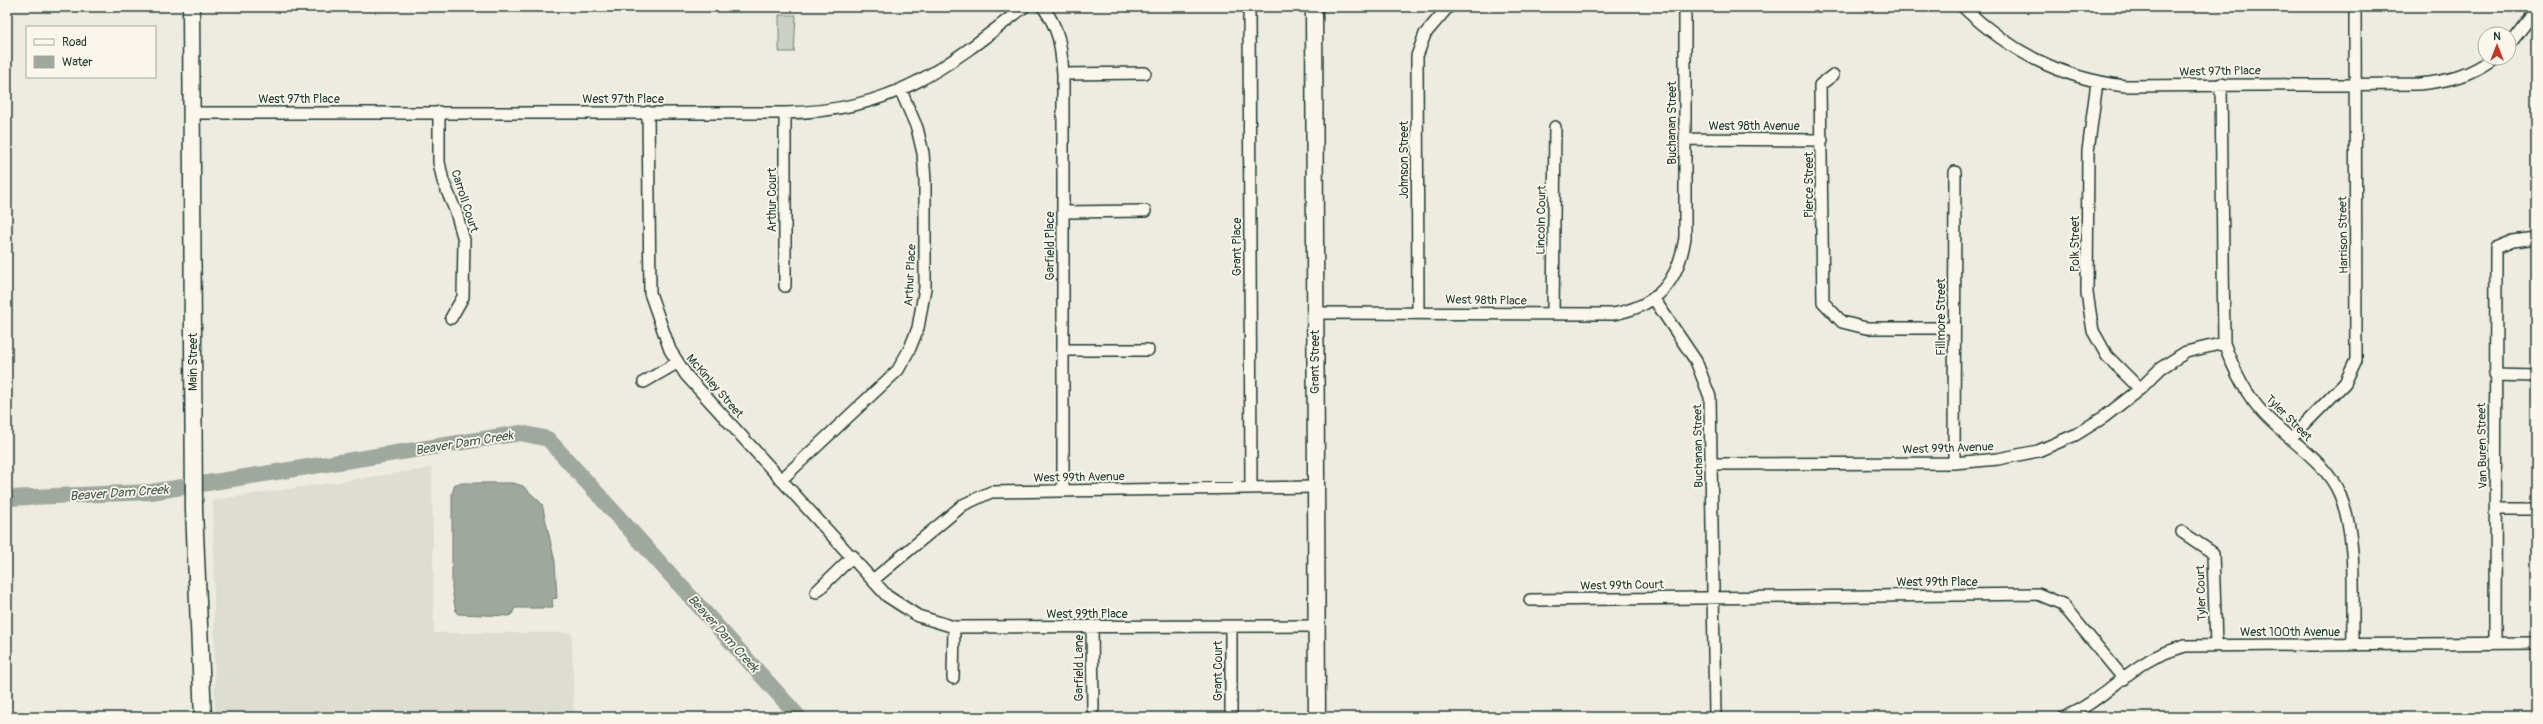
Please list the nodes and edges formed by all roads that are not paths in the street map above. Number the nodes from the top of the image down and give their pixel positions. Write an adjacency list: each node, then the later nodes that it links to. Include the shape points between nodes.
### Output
1 (192, 7): 22 (main road, Main Street)
2 (1024, 7): 19 (street, West 97th Place, via 937,72)
3 (1043, 7): 14 (street, Garfield Place, via 1055,23 1061,45)
4 (1249, 7): 51 (street, Grant Place)
5 (1314, 7): 33 (main road, Grant Street)
6 (1685, 7): 25 (street, Buchanan Street)
7 (1963, 7): 16 (street, West 97th Place, via 2011,46 2046,66)
8 (2355, 7): 17 (street, Harrison Street)
9 (1445, 10): 34 (street, Johnson Street, via 1425,34 1416,70)
10 (2534, 17): 11 (street)
11 (2517, 36)
12 (2483, 66): 17 (street, West 97th Place, via 2476,71 2446,81 2419,84)
13 (1145, 72): 14 (street)
14 (1063, 74): 28 (street, Garfield Place)
15 (1834, 75): 26 (street, Pierce Street, via 1820,85)
16 (2098, 82): 18 (street, West 97th Place, via 2125,86); 45 (street, Polk Street, via 2088,151 2087,293 2093,331 2107,356)
17 (2355, 83): 18 (street, West 97th Place); 46 (street, Harrison Street, via 2356,360 2345,383)
18 (2221, 84): 38 (street, Tyler Street)
19 (901, 91): 23 (street, West 97th Place, via 844,108); 49 (street, Arthur Place, via 917,128 923,153 925,288 918,328 898,370)
20 (439, 112): 21 (street, West 97th Place); 22 (street, West 97th Place); 36 (street, Carroll Court, via 439,162 464,240 463,297)
21 (648, 112): 23 (street, West 97th Place); 41 (street, McKinley Street, via 650,293 664,336)
22 (192, 113): 72 (main road, Main Street, via 193,460)
23 (785, 113): 31 (street, Arthur Court)
24 (1555, 127): 35 (street, Lincoln Court)
25 (1685, 139): 26 (street, West 98th Avenue); 32 (street, Buchanan Street, via 1685,238 1682,256 1674,276)
26 (1822, 140): 37 (street, Pierce Street, via 1823,302 1842,322 1866,328)
27 (1955, 172): 37 (street, Fillmore Street)
28 (1063, 212): 29 (street); 39 (street, Garfield Place)
29 (1145, 212)
30 (2536, 238): 42 (street, Van Buren Street, via 2513,241 2496,248)
31 (785, 286)
32 (1654, 299): 35 (street, West 98th Place, via 1631,311 1613,314); 48 (street, Buchanan Street, via 1696,361 1710,397)
33 (1315, 312): 34 (street, West 98th Place); 50 (main road, Grant Street)
34 (1418, 312): 35 (street, West 98th Place)
35 (1552, 314)
36 (451, 318)
37 (1953, 328): 47 (street, Fillmore Street)
38 (2224, 343): 45 (street, West 99th Avenue, via 2186,352 2162,368); 46 (street, Tyler Street, via 2234,370 2249,394 2263,413)
39 (1064, 350): 40 (street); 52 (street, Garfield Place)
40 (1148, 350)
41 (677, 363): 44 (street); 49 (street, McKinley Street)
42 (2494, 375): 43 (street); 53 (street, Van Buren Street)
43 (2536, 376)
44 (644, 382)
45 (2140, 389): 47 (street, West 99th Avenue, via 2075,435 2038,451 1998,459)
46 (2290, 439): 68 (street, Tyler Street, via 2328,474 2340,494 2350,529)
47 (1954, 463): 48 (street, West 99th Avenue)
48 (1712, 464): 59 (street, Buchanan Street)
49 (780, 480): 56 (street, McKinley Street)
50 (1316, 487): 51 (street, West 99th Avenue); 63 (main road, Grant Street)
51 (1251, 488): 52 (street, West 99th Avenue)
52 (1063, 489): 57 (street, West 99th Avenue, via 991,492 963,505)
53 (2496, 509): 54 (street); 65 (street, Van Buren Street)
54 (2536, 509)
55 (2182, 532): 67 (street, Tyler Court, via 2213,553)
56 (853, 556): 57 (street, McKinley Street); 58 (street)
57 (873, 580): 64 (street, West 99th Place, via 887,596 906,610 933,622)
58 (816, 592)
59 (1714, 597): 60 (street, West 99th Court); 70 (street, West 99th Place, via 2038,594 2062,604); 75 (street, Buchanan Street)
60 (1530, 600)
61 (1092, 626): 62 (street, West 99th Place); 64 (street, West 99th Place); 71 (street, Garfield Lane)
62 (1231, 626): 63 (street, West 99th Place); 73 (street, Grant Court)
63 (1316, 626): 74 (main road, Grant Street)
64 (954, 627): 69 (street)
65 (2495, 643): 66 (street, West 100th Avenue); 68 (street, West 100th Avenue)
66 (2536, 643)
67 (2216, 645): 68 (street, West 100th Avenue); 70 (street, West 100th Avenue, via 2185,646 2165,652 2147,661)
68 (2353, 645)
69 (953, 678)
70 (2124, 679): 76 (street, West 100th Avenue, via 2082,710)
71 (1093, 709)
72 (203, 717)
73 (1231, 717)
74 (1317, 717)
75 (1715, 717)
76 (2064, 717)

